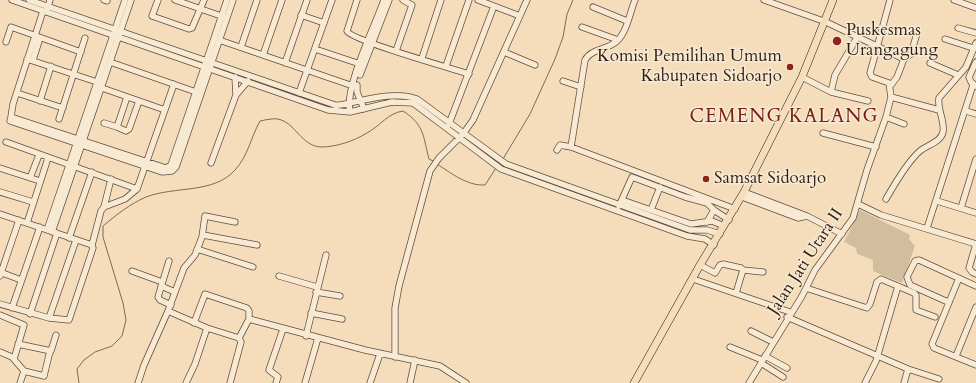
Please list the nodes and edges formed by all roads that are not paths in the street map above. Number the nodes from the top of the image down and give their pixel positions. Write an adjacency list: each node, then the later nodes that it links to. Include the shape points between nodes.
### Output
1 (12, 0): 29 (street)
2 (29, 0): 29 (street)
3 (50, 0): 29 (street)
4 (124, 0): 41 (street)
5 (131, 0): 41 (street)
6 (158, 0): 32 (street, via 152,16 188,29 192,28)
7 (175, 0): 32 (street)
8 (204, 0): 32 (street)
9 (227, 0): 35 (street)
10 (233, 0): 35 (street)
11 (257, 0): 55 (street)
12 (282, 0): 60 (street)
13 (307, 0): 33 (street)
14 (332, 0): 38 (street)
15 (357, 0): 52 (street, via 347,31)
16 (384, 0): 52 (street)
17 (389, 0): 52 (street)
18 (403, 0): 57 (street, via 412,5)
19 (441, 0): 61 (street)
20 (469, 0): 72 (street)
21 (478, 0): 28 (street)
22 (527, 0): 34 (street)
23 (764, 0): 37 (street)
24 (834, 0): 37 (main road)
25 (890, 0): 53 (street)
26 (954, 0): 31 (street)
27 (633, 1): 36 (street)
28 (494, 6): 34 (street); 75 (street)
29 (44, 7): 41 (street); 44 (street); 46 (street)
30 (593, 7): 36 (street)
31 (976, 8)
32 (200, 9): 35 (street)
33 (301, 15): 38 (street); 66 (street)
34 (520, 16): 59 (street)
35 (224, 17): 49 (street); 68 (street)
36 (627, 21): 50 (street)
37 (826, 22): 45 (street); 78 (main road)
38 (324, 23): 56 (street)
39 (582, 27): 50 (street)
40 (958, 28): 43 (street)
41 (118, 30): 44 (street); 68 (street)
42 (916, 32): 62 (street, via 911,54)
43 (976, 33)
44 (116, 36): 64 (street); 68 (street); 83 (street)
45 (858, 36): 53 (street); 88 (street, via 835,75)
46 (38, 37): 51 (street, via 11,27); 58 (street); 63 (street)
47 (85, 38): 58 (street)
48 (945, 39): 54 (street)
49 (219, 40): 55 (street); 68 (street)
50 (618, 40): 86 (street, via 588,56 584,64)
51 (6, 42)
52 (370, 43): 57 (street); 69 (street)
53 (877, 45): 62 (street); 82 (street, via 870,75)
54 (975, 45): 76 (street, via 966,67)
55 (241, 48): 60 (street)
56 (315, 49): 69 (street); 73 (street)
57 (396, 51): 61 (street)
58 (81, 52): 74 (street)
59 (504, 52): 70 (street); 115 (street, via 475,115)
60 (263, 55): 66 (street)
61 (422, 58): 72 (street)
62 (904, 59): 82 (street, via 897,78)
63 (30, 60): 71 (street); 89 (street)
64 (110, 62): 81 (street); 83 (street)
65 (976, 62): 84 (street, via 969,77)
66 (285, 63): 73 (street)
67 (930, 63): 76 (street)
68 (208, 64): 77 (street); 87 (street); 90 (street); 125 (street, via 176,167 169,173)
69 (362, 64): 85 (street)
70 (535, 65)
71 (51, 66): 74 (street); 96 (street)
72 (446, 66): 75 (street)
73 (308, 72): 85 (street); 92 (street)
74 (74, 74): 83 (street); 100 (street)
75 (470, 74): 111 (street)
76 (958, 75): 103 (street, via 940,96)
77 (235, 77): 80 (street); 91 (street)
78 (802, 78): 88 (street); 136 (main road)
79 (563, 81): 86 (street)
80 (248, 82): 90 (street); 91 (street)
81 (174, 84): 87 (street); 102 (street)
82 (891, 85): 94 (street, Jalan Jati Utara II)
83 (98, 86): 93 (street); 116 (street)
84 (975, 86): 104 (street)
85 (354, 87): 98 (street); 99 (street)
86 (581, 87): 118 (street)
87 (196, 92): 125 (street, via 171,165 166,168)
88 (831, 92): 95 (street)
89 (17, 93): 96 (street); 116 (street, via 11,116)
90 (292, 94): 92 (street)
91 (236, 95): 124 (street)
92 (300, 96): 99 (street, via 335,105); 105 (street, via 328,110)
93 (127, 97): 97 (street); 113 (street)
94 (891, 97): 103 (street); 108 (street, Jalan Jati Utara II)
95 (868, 100)
96 (40, 101): 100 (street)
97 (139, 101): 102 (street); 113 (street, via 129,129 126,131)
98 (360, 101): 99 (street); 101 (street); 106 (street, via 407,96 418,99)
99 (348, 104): 105 (street)
100 (63, 108): 109 (street)
101 (364, 109): 105 (street); 106 (street, via 392,102 407,102)
102 (165, 110): 125 (street)
103 (939, 110): 137 (street, via 943,130 941,137 919,151)
104 (966, 110): 107 (street); 138 (street)
105 (350, 112)
106 (433, 114): 111 (street)
107 (976, 114)
108 (886, 117): 112 (street); 119 (street, Jalan Jati Utara II)
109 (59, 119)
110 (104, 123): 113 (street)
111 (445, 123): 115 (street)
112 (904, 124)
113 (117, 127)
114 (823, 133): 119 (street)
115 (461, 136): 129 (street); 129 (street, via 493,165); 217 (street, via 431,168 399,286 395,308)
116 (79, 141): 125 (street); 126 (street)
117 (6, 142): 121 (street)
118 (571, 147): 120 (street, via 560,145); 144 (street)
119 (876, 147): 140 (street, Jalan Jati Utara II)
120 (557, 150)
121 (39, 155): 122 (street); 130 (street)
122 (48, 158): 126 (street); 132 (street)
123 (976, 159): 143 (street)
124 (211, 163)
125 (146, 165): 134 (street)
126 (72, 166): 128 (street); 156 (street)
127 (0, 168): 130 (street)
128 (92, 172): 131 (street); 160 (street)
129 (521, 174): 141 (street, via 590,199)
130 (30, 178): 132 (street)
131 (111, 179): 134 (street); 142 (street)
132 (40, 181): 139 (street)
133 (660, 187): 141 (street, via 632,177); 145 (street); 146 (street, via 702,201)
134 (137, 189): 142 (street, via 125,199)
135 (0, 192): 139 (street)
136 (743, 195): 144 (main road); 158 (street, via 807,216)
137 (886, 199)
138 (937, 201): 143 (street); 155 (street)
139 (33, 202): 152 (street)
140 (858, 204): 155 (street, via 879,214); 158 (street, Jalan Jati Utara II)
141 (621, 206): 145 (street); 157 (street, via 690,230 708,230); 165 (street, via 687,236 705,239)
142 (104, 207): 163 (street, via 98,217)
143 (961, 208): 147 (street)
144 (735, 209): 153 (main road)
145 (651, 210): 151 (street, via 691,224)
146 (714, 210): 151 (street); 153 (street)
147 (976, 213)
148 (0, 214): 149 (street)
149 (19, 220): 152 (street); 174 (street)
150 (235, 222): 159 (street, via 206,216)
151 (707, 222): 153 (street)
152 (27, 223): 154 (street)
153 (727, 223): 157 (main road)
154 (40, 227): 156 (street); 179 (street)
155 (927, 228): 162 (street)
156 (52, 232): 160 (street); 195 (street)
157 (720, 234): 165 (main road)
158 (842, 234): 183 (street, Jalan Jati Utara II, via 815,270)
159 (203, 235): 164 (street); 166 (street)
160 (69, 238): 161 (street)
161 (76, 240): 163 (street); 199 (street)
162 (976, 244): 175 (street, via 969,268)
163 (92, 245): 199 (street, via 70,319)
164 (257, 245)
165 (714, 245): 169 (main road)
166 (197, 250): 170 (street); 185 (street, via 184,268)
167 (326, 255): 184 (street)
168 (169, 260): 180 (street)
169 (700, 265): 171 (street, via 715,273 723,264); 178 (main road)
170 (253, 267)
171 (743, 270): 173 (street); 186 (street)
172 (132, 271): 180 (street)
173 (763, 272)
174 (0, 273): 179 (street)
175 (976, 274)
176 (279, 276): 184 (street)
177 (959, 278): 182 (street); 188 (street); 188 (street, via 919,260 913,263 907,277 910,285)
178 (693, 279): 186 (street); 237 (main road)
179 (21, 280): 192 (street)
180 (161, 284): 185 (street); 190 (street, via 159,299)
181 (898, 286): 183 (street, via 879,279 869,307 858,306); 198 (street, via 916,294 916,310); 218 (street)
182 (976, 286)
183 (806, 288): 197 (street, Jalan Jati Utara II)
184 (317, 290): 187 (street); 194 (street)
185 (176, 292): 190 (street)
186 (736, 293): 197 (street)
187 (340, 296)
188 (948, 302): 216 (street, via 932,344 934,348)
189 (0, 304): 192 (street)
190 (171, 305): 193 (street)
191 (976, 307): 216 (street)
192 (12, 308): 195 (street)
193 (168, 312): 202 (street); 229 (street)
194 (311, 313): 201 (street); 207 (street)
195 (30, 314): 199 (street)
196 (0, 315): 211 (street, via 24,325)
197 (789, 315): 210 (street, Jalan Jati Utara II); 218 (street)
198 (935, 316)
199 (49, 318)
200 (249, 319): 202 (street, via 247,308 205,294); 204 (street); 208 (street)
201 (342, 319)
202 (194, 323): 203 (street)
203 (207, 328): 208 (street); 230 (street)
204 (282, 329): 207 (street); 232 (street, via 268,370 278,377)
205 (751, 331): 210 (street)
206 (56, 335): 213 (street)
207 (306, 336): 209 (street)
208 (239, 338): 231 (street, via 241,342)
209 (318, 338): 215 (street); 233 (street)
210 (773, 342): 221 (street, Jalan Jati Utara II)
211 (18, 344): 213 (street); 219 (street)
212 (730, 347): 221 (street)
213 (50, 351): 225 (street, via 45,376)
214 (0, 352): 219 (street)
215 (380, 354): 217 (street); 234 (street)
216 (956, 356): 222 (street)
217 (394, 357): 220 (street)
218 (878, 357): 224 (street); 239 (street)
219 (14, 359): 225 (street)
220 (415, 360): 235 (street); 236 (street, via 440,366)
221 (762, 360): 223 (street); 226 (street); 238 (street, Jalan Jati Utara II)
222 (976, 365)
223 (787, 368)
224 (908, 369): 227 (street); 240 (street)
225 (24, 371): 228 (street)
226 (783, 377)
227 (939, 379)
228 (20, 383)
229 (138, 383)
230 (186, 383)
231 (230, 383)
232 (276, 383)
233 (305, 383)
234 (370, 383)
235 (410, 383)
236 (466, 383)
237 (634, 383)
238 (749, 383)
239 (865, 383)
240 (904, 383)

